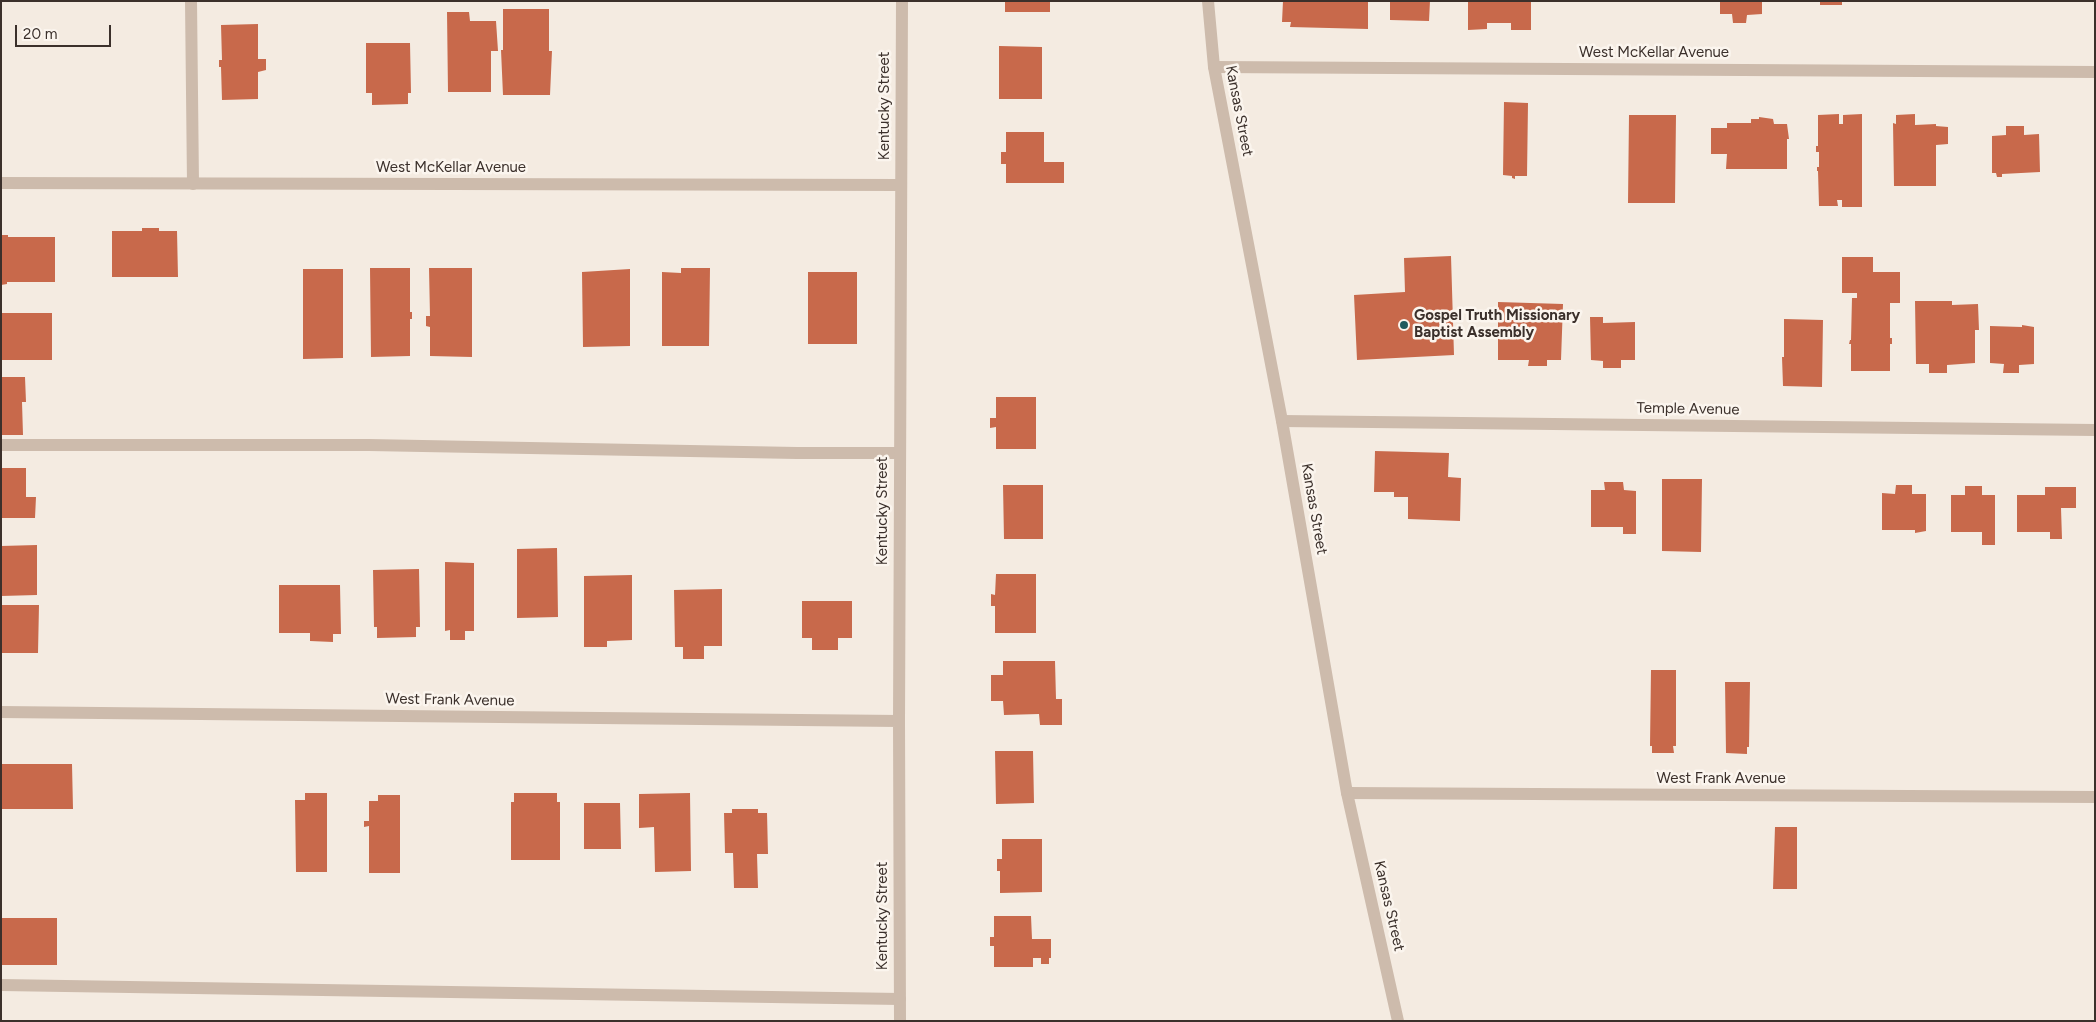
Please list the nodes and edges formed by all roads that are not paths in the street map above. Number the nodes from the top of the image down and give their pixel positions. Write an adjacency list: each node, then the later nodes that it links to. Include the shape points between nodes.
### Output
1 (191, 1): 7 (street)
2 (902, 1): 8 (street, Kentucky Street)
3 (1208, 1): 4 (street, Kansas Street)
4 (1214, 67): 5 (street, West McKellar Avenue); 9 (street, Kansas Street)
5 (2095, 72)
6 (1, 183): 7 (street, West McKellar Avenue)
7 (193, 184): 8 (street, West McKellar Avenue)
8 (900, 185): 12 (street, Kentucky Street)
9 (1282, 421): 10 (street, Temple Avenue); 15 (street, Kansas Street)
10 (2095, 430)
11 (1, 446): 12 (street, via 370,445)
12 (900, 453): 14 (street, Kentucky Street)
13 (1, 712): 14 (street, West Frank Avenue)
14 (899, 721): 18 (street, Kentucky Street)
15 (1347, 793): 16 (street, West Frank Avenue); 20 (street, Kansas Street)
16 (2095, 796)
17 (1, 984): 18 (street)
18 (900, 999): 19 (street, Kentucky Street)
19 (900, 1021)
20 (1398, 1021)

